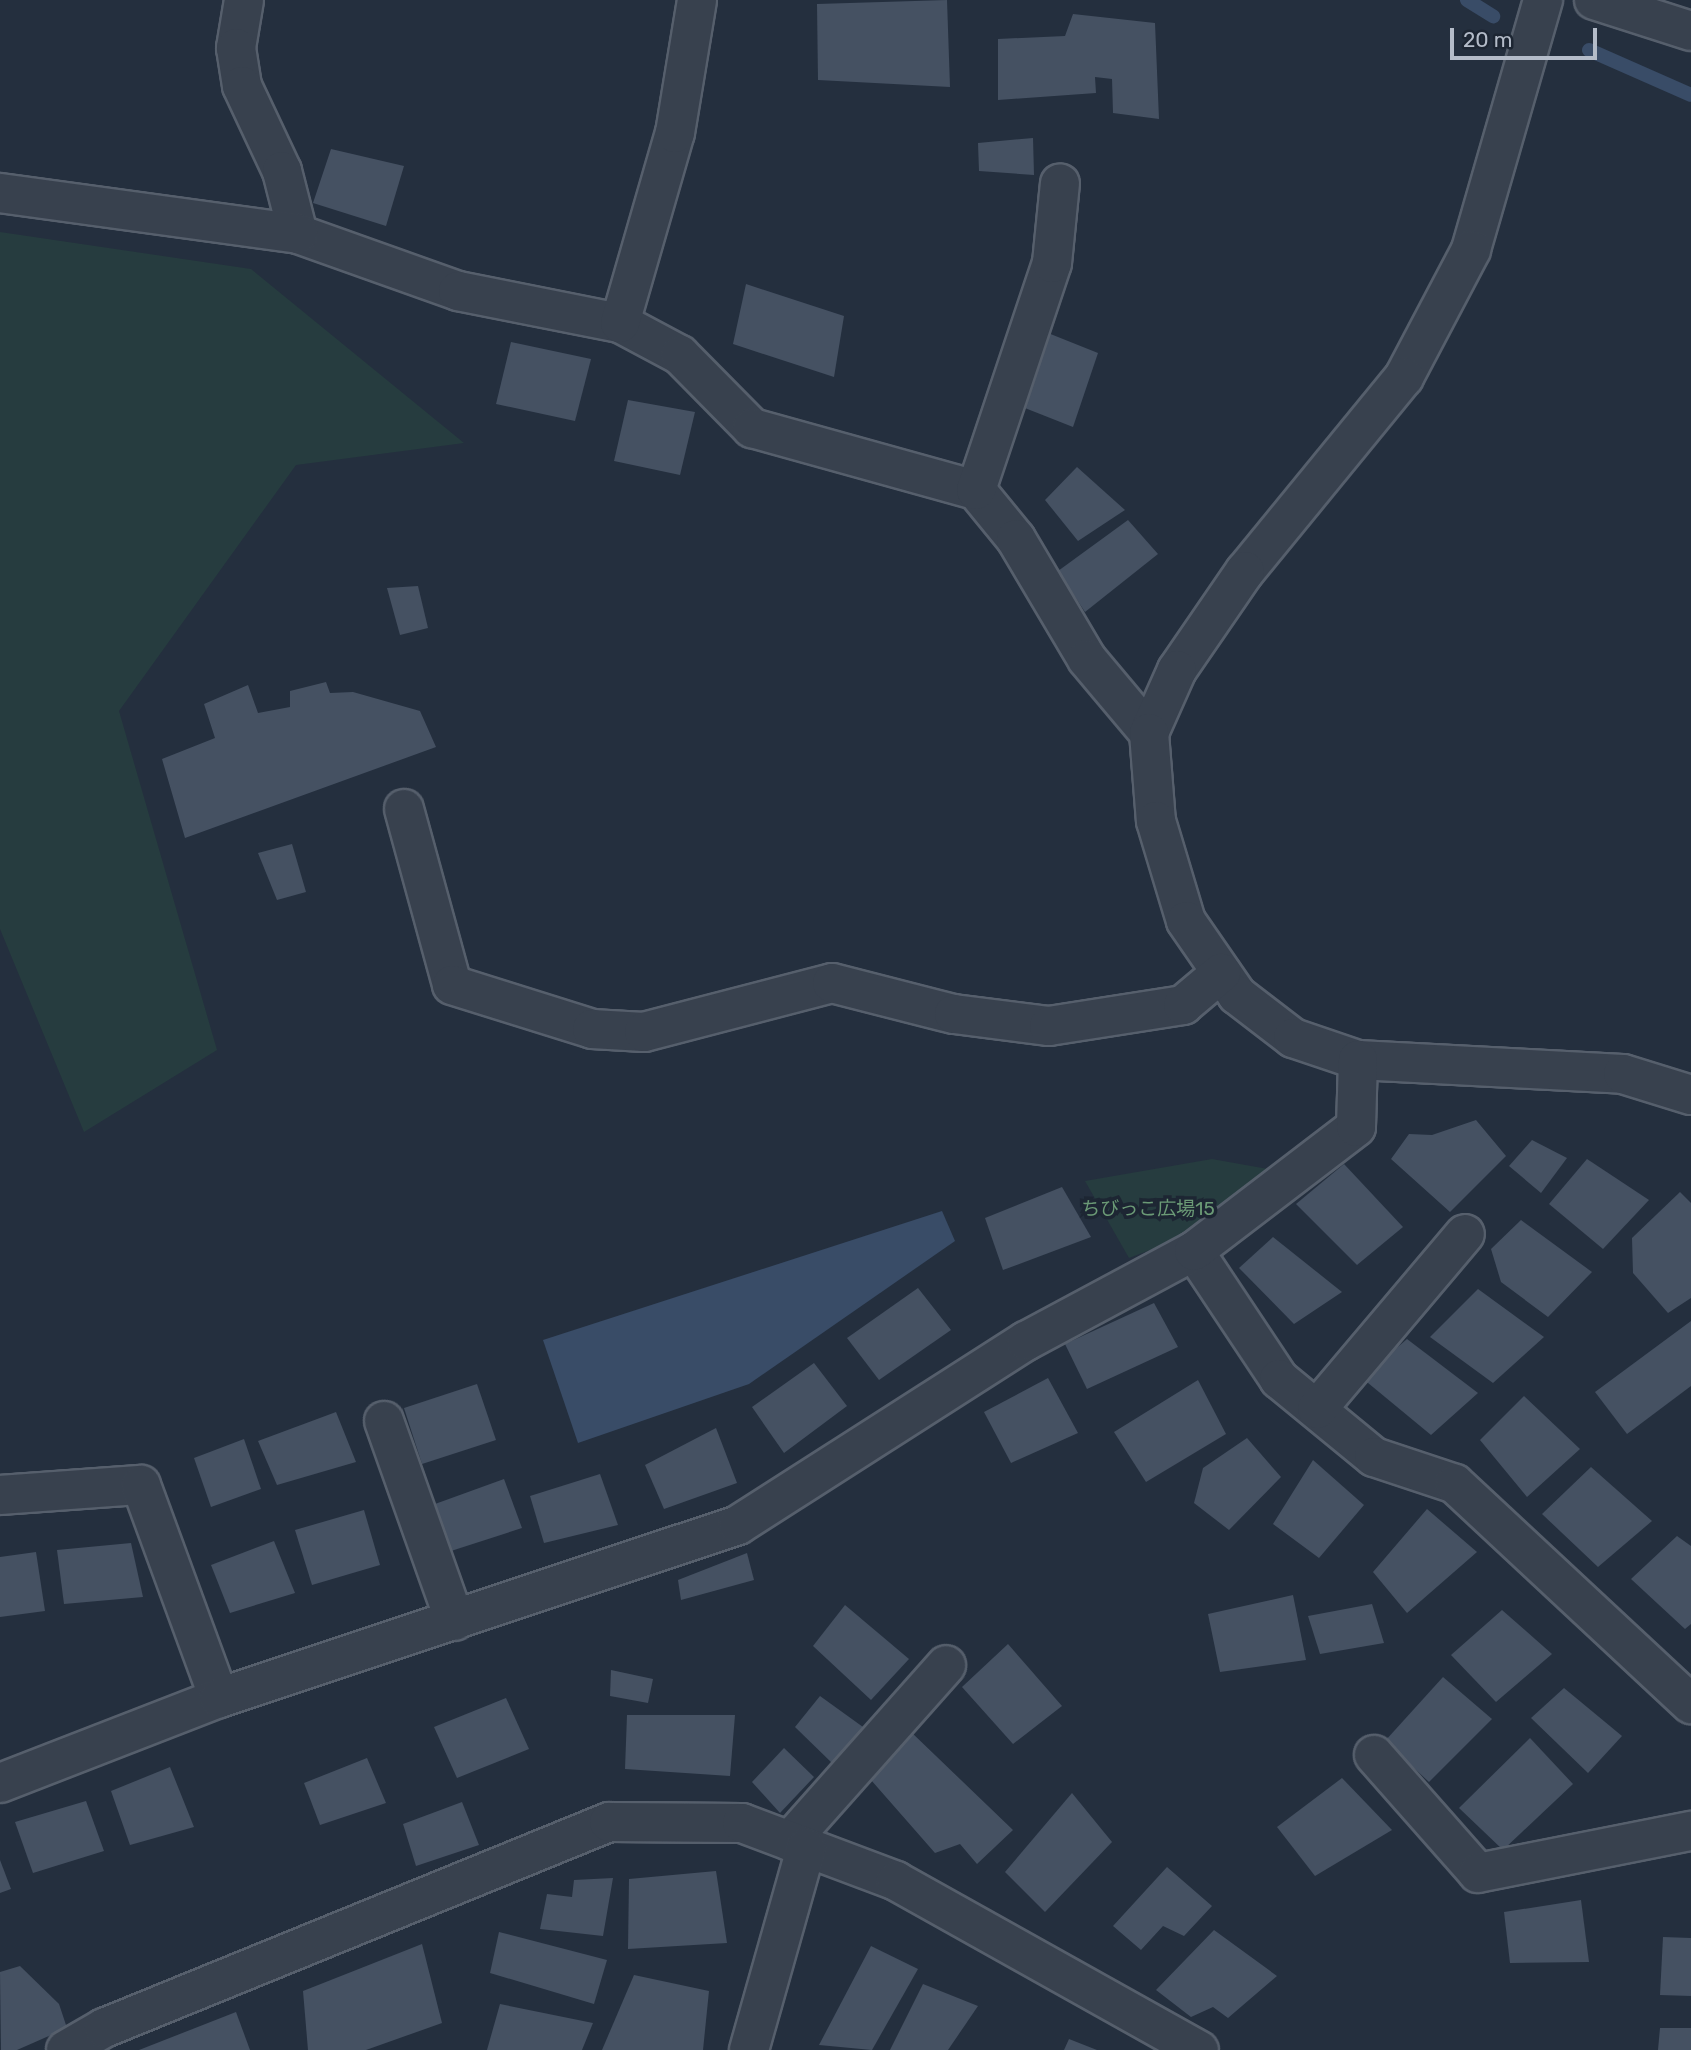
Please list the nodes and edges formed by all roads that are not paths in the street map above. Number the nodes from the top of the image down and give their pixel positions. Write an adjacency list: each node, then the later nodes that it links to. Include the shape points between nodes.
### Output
1 (244, 0): 8 (street, via 236,48 242,86 282,171)
2 (697, 0): 9 (street, via 674,133)
3 (1543, 0): 11 (street, via 1471,250 1404,377 1245,571 1177,670)
4 (1594, 0): 5 (street)
5 (1691, 31)
6 (1060, 183): 10 (street, via 1052,263)
7 (0, 193): 8 (street)
8 (298, 234): 9 (street, via 458,291)
9 (620, 323): 10 (street, via 680,355 752,428)
10 (976, 490): 11 (street, via 1016,539 1087,659)
11 (1149, 733): 13 (street, via 1156,821 1186,921)
12 (404, 809): 13 (street, via 452,985 592,1028 644,1032 832,983 954,1014 1049,1026 1183,1005)
13 (1221, 973): 14 (street, via 1237,995 1293,1038)
14 (1358, 1060): 15 (street, via 1623,1074); 17 (street, via 1356,1127)
15 (1691, 1095)
16 (1465, 1234): 18 (street)
17 (1194, 1251): 18 (street, via 1279,1379); 21 (street, via 1027,1342 738,1525)
18 (1317, 1409): 24 (street, via 1374,1457 1455,1484)
19 (384, 1422): 21 (street)
20 (0, 1495): 23 (street, via 141,1485)
21 (455, 1621): 23 (street)
22 (946, 1665): 28 (street)
23 (219, 1699): 26 (street)
24 (1691, 1704)
25 (1374, 1755): 27 (street, via 1478,1873)
26 (0, 1783)
27 (1691, 1831)
28 (798, 1844): 29 (street, via 743,1823 609,1822 104,2028); 30 (street); 31 (street, via 896,1881)
29 (66, 2050)
30 (749, 2050)
31 (1199, 2050)

